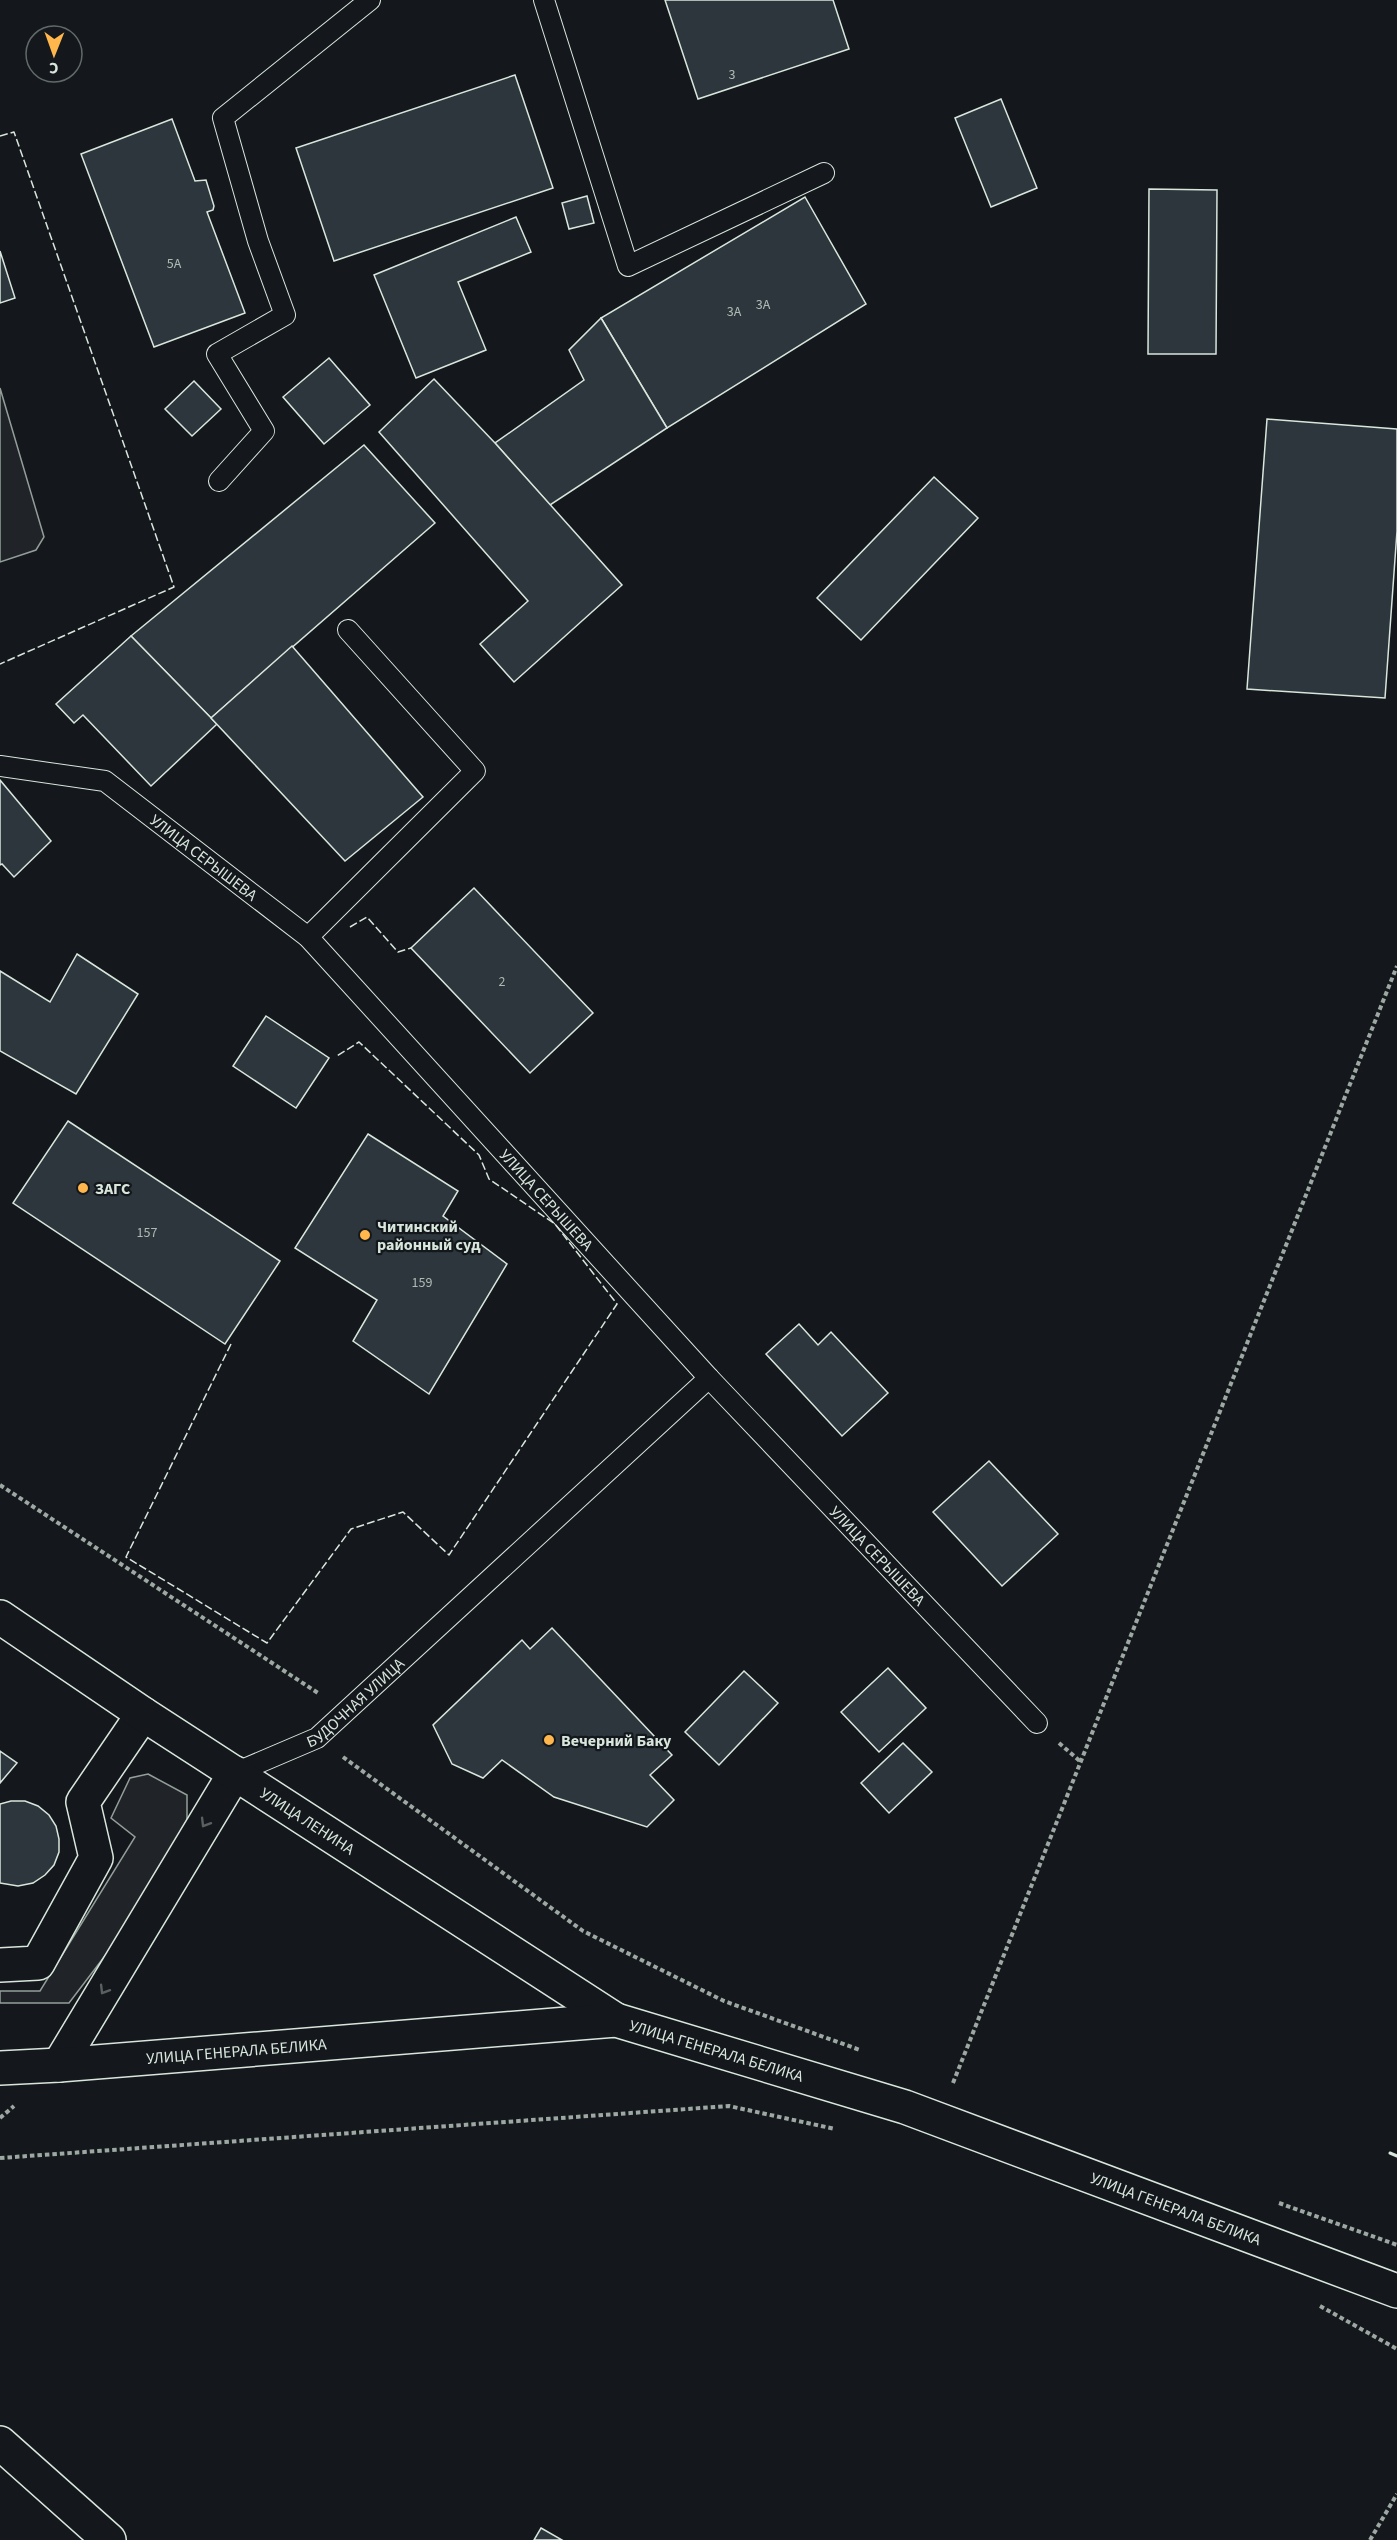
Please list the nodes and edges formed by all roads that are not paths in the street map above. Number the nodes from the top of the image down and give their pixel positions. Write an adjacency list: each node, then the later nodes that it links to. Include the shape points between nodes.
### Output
1 (370, 0): 4 (lane, via 223,118 258,241 285,315 217,354 264,431)
2 (544, 0): 3 (lane, via 628,266)
3 (824, 173)
4 (219, 481)
5 (348, 630): 7 (lane, via 475,771)
6 (0, 766): 7 (lane, УЛИЦА СЕРЫШЕВА, via 105,781)
7 (308, 937): 8 (lane, УЛИЦА СЕРЫШЕВА)
8 (709, 1378): 11 (lane, УЛИЦА СЕРЫШЕВА); 12 (lane, БУДОЧНАЯ УЛИЦА, via 317,1738)
9 (0, 1617): 10 (main road, УЛИЦА ЛЕНИНА)
10 (143, 1714): 12 (main road, УЛИЦА ЛЕНИНА); 13 (main road, via 83,1802 96,1858 38,1963)
11 (1037, 1723)
12 (235, 1773): 14 (main road, УЛИЦА ЛЕНИНА); 15 (main road, one-way to 15)
13 (0, 1965)
14 (616, 2020): 15 (main road, УЛИЦА ГЕНЕРАЛА БЕЛИКА); 17 (main road, УЛИЦА ГЕНЕРАЛА БЕЛИКА, via 905,2107)
15 (59, 2065): 16 (main road, УЛИЦА ГЕНЕРАЛА БЕЛИКА)
16 (0, 2068)
17 (1397, 2291)
18 (0, 2443): 19 (main road)
19 (109, 2540)

